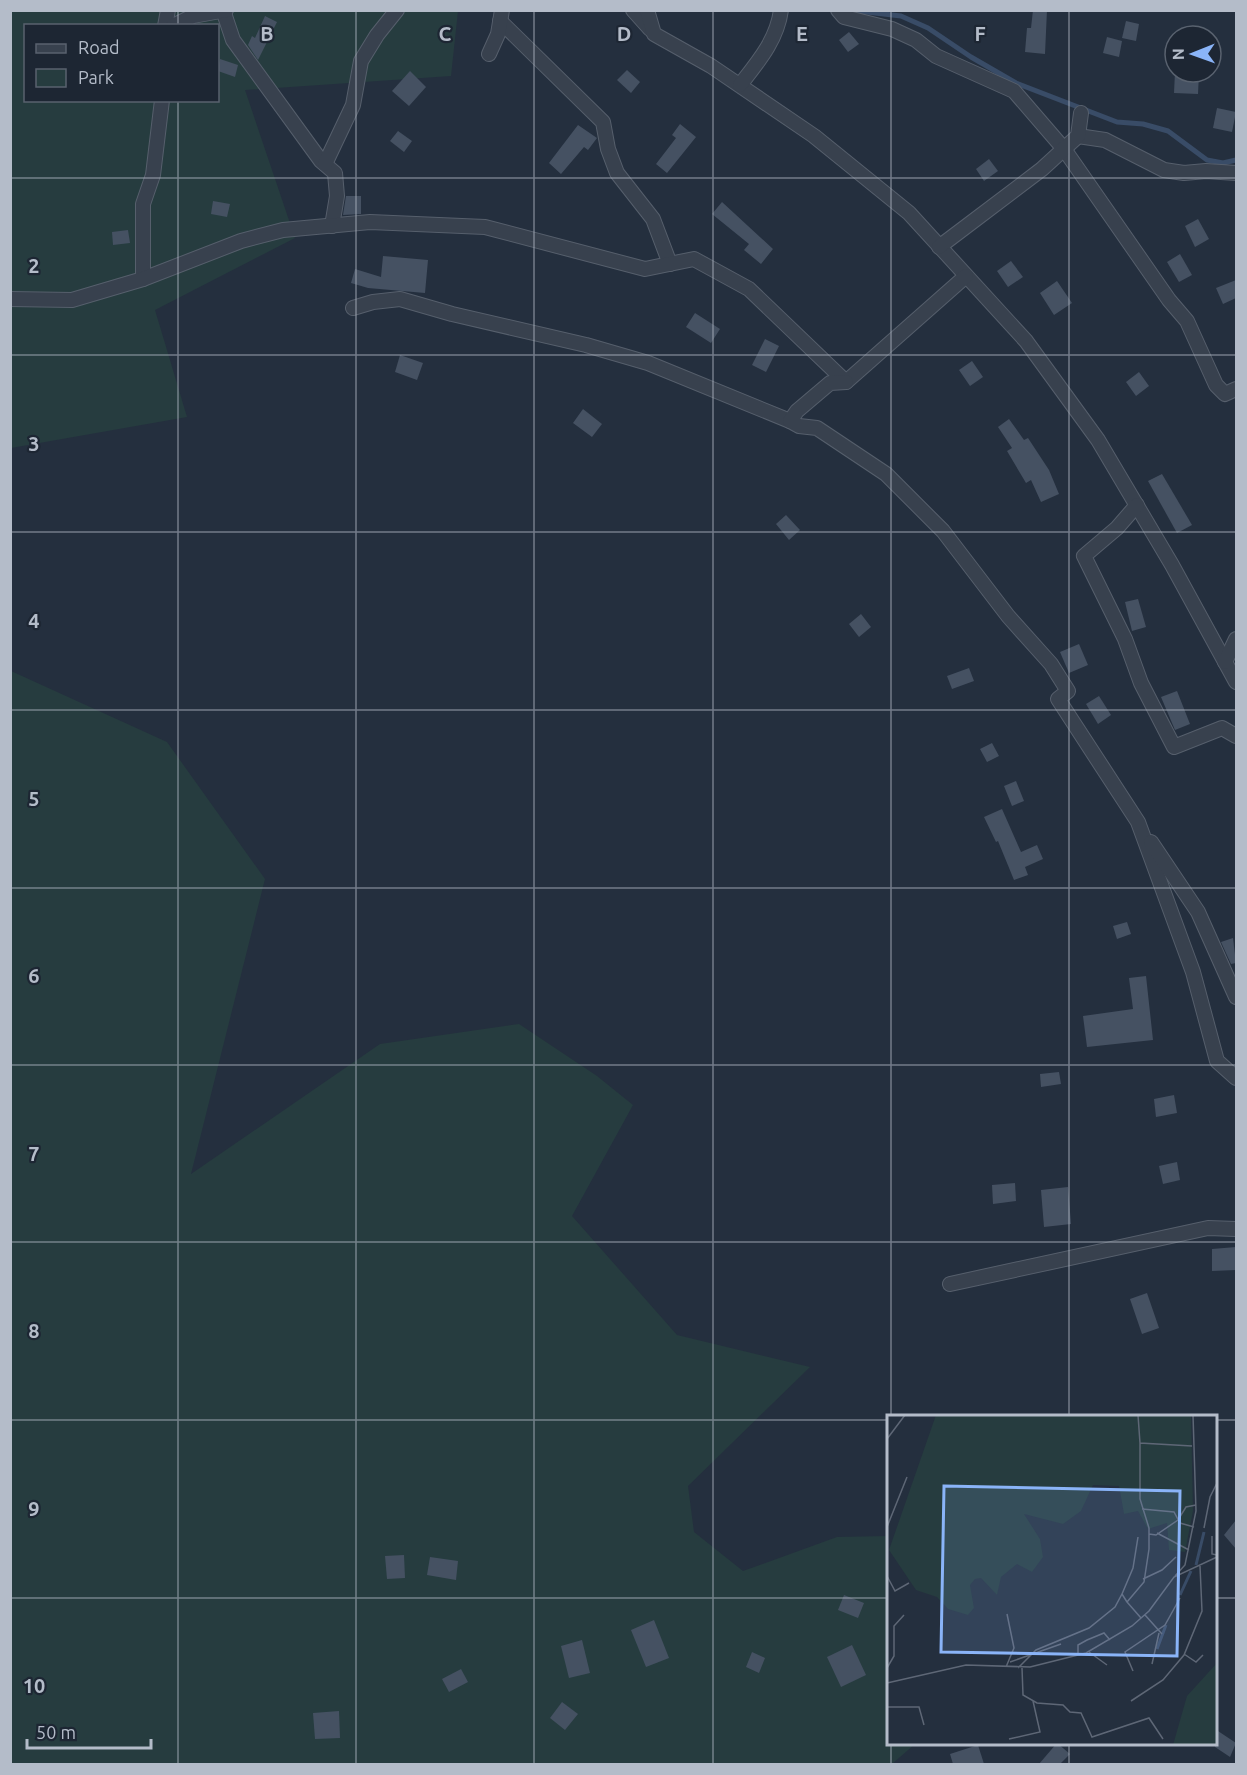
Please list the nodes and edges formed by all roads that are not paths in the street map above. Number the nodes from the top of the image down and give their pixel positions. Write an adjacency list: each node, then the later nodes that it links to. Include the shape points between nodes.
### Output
1 (398, 10): 16 (street, via 362,61 353,105)
2 (633, 10): 9 (street)
3 (647, 10): 9 (street)
4 (782, 10): 11 (street, via 779,26 764,54)
5 (838, 10): 15 (street, via 844,16 916,40 936,56 1014,91)
6 (224, 11): 8 (street, via 193,16); 16 (street, via 237,46)
7 (501, 16): 10 (street); 20 (street, via 603,122 616,173 653,219)
8 (177, 24)
9 (654, 34): 11 (street)
10 (489, 54)
11 (740, 86): 19 (street, via 823,143 909,213)
12 (162, 102): 22 (street, via 153,176 143,204)
13 (1081, 113): 14 (street)
14 (1078, 136): 15 (street); 17 (street, via 1105,140 1164,170)
15 (1064, 149): 19 (street); 26 (street, via 1187,321 1216,386 1224,394)
16 (325, 164): 18 (street, via 336,173)
17 (1236, 173)
18 (332, 226): 20 (street, via 370,222 485,227 645,269); 22 (street, via 283,230 241,241)
19 (939, 247): 21 (street)
20 (670, 264): 25 (street, via 694,259 749,289)
21 (966, 276): 25 (street); 28 (street, via 1026,341 1098,440)
22 (143, 279): 23 (street, via 72,300)
23 (10, 299)
24 (353, 308): 27 (street, via 400,299 586,345 648,363)
25 (846, 382): 27 (street, via 830,383)
26 (1236, 389)
27 (790, 422): 33 (street, via 817,428 886,474 943,531 1008,616 1051,664 1068,691 1058,699)
28 (1137, 505): 30 (street); 32 (street, via 1084,556 1174,747 1222,729)
29 (1236, 639): 30 (street)
30 (1225, 662): 31 (street)
31 (1236, 682)
32 (1236, 736)
33 (1138, 822): 34 (street, via 1198,912); 35 (street, via 1193,972 1217,1061)
34 (1236, 997)
35 (1236, 1078)
36 (1236, 1229): 37 (street, via 1208,1228)
37 (950, 1284)

